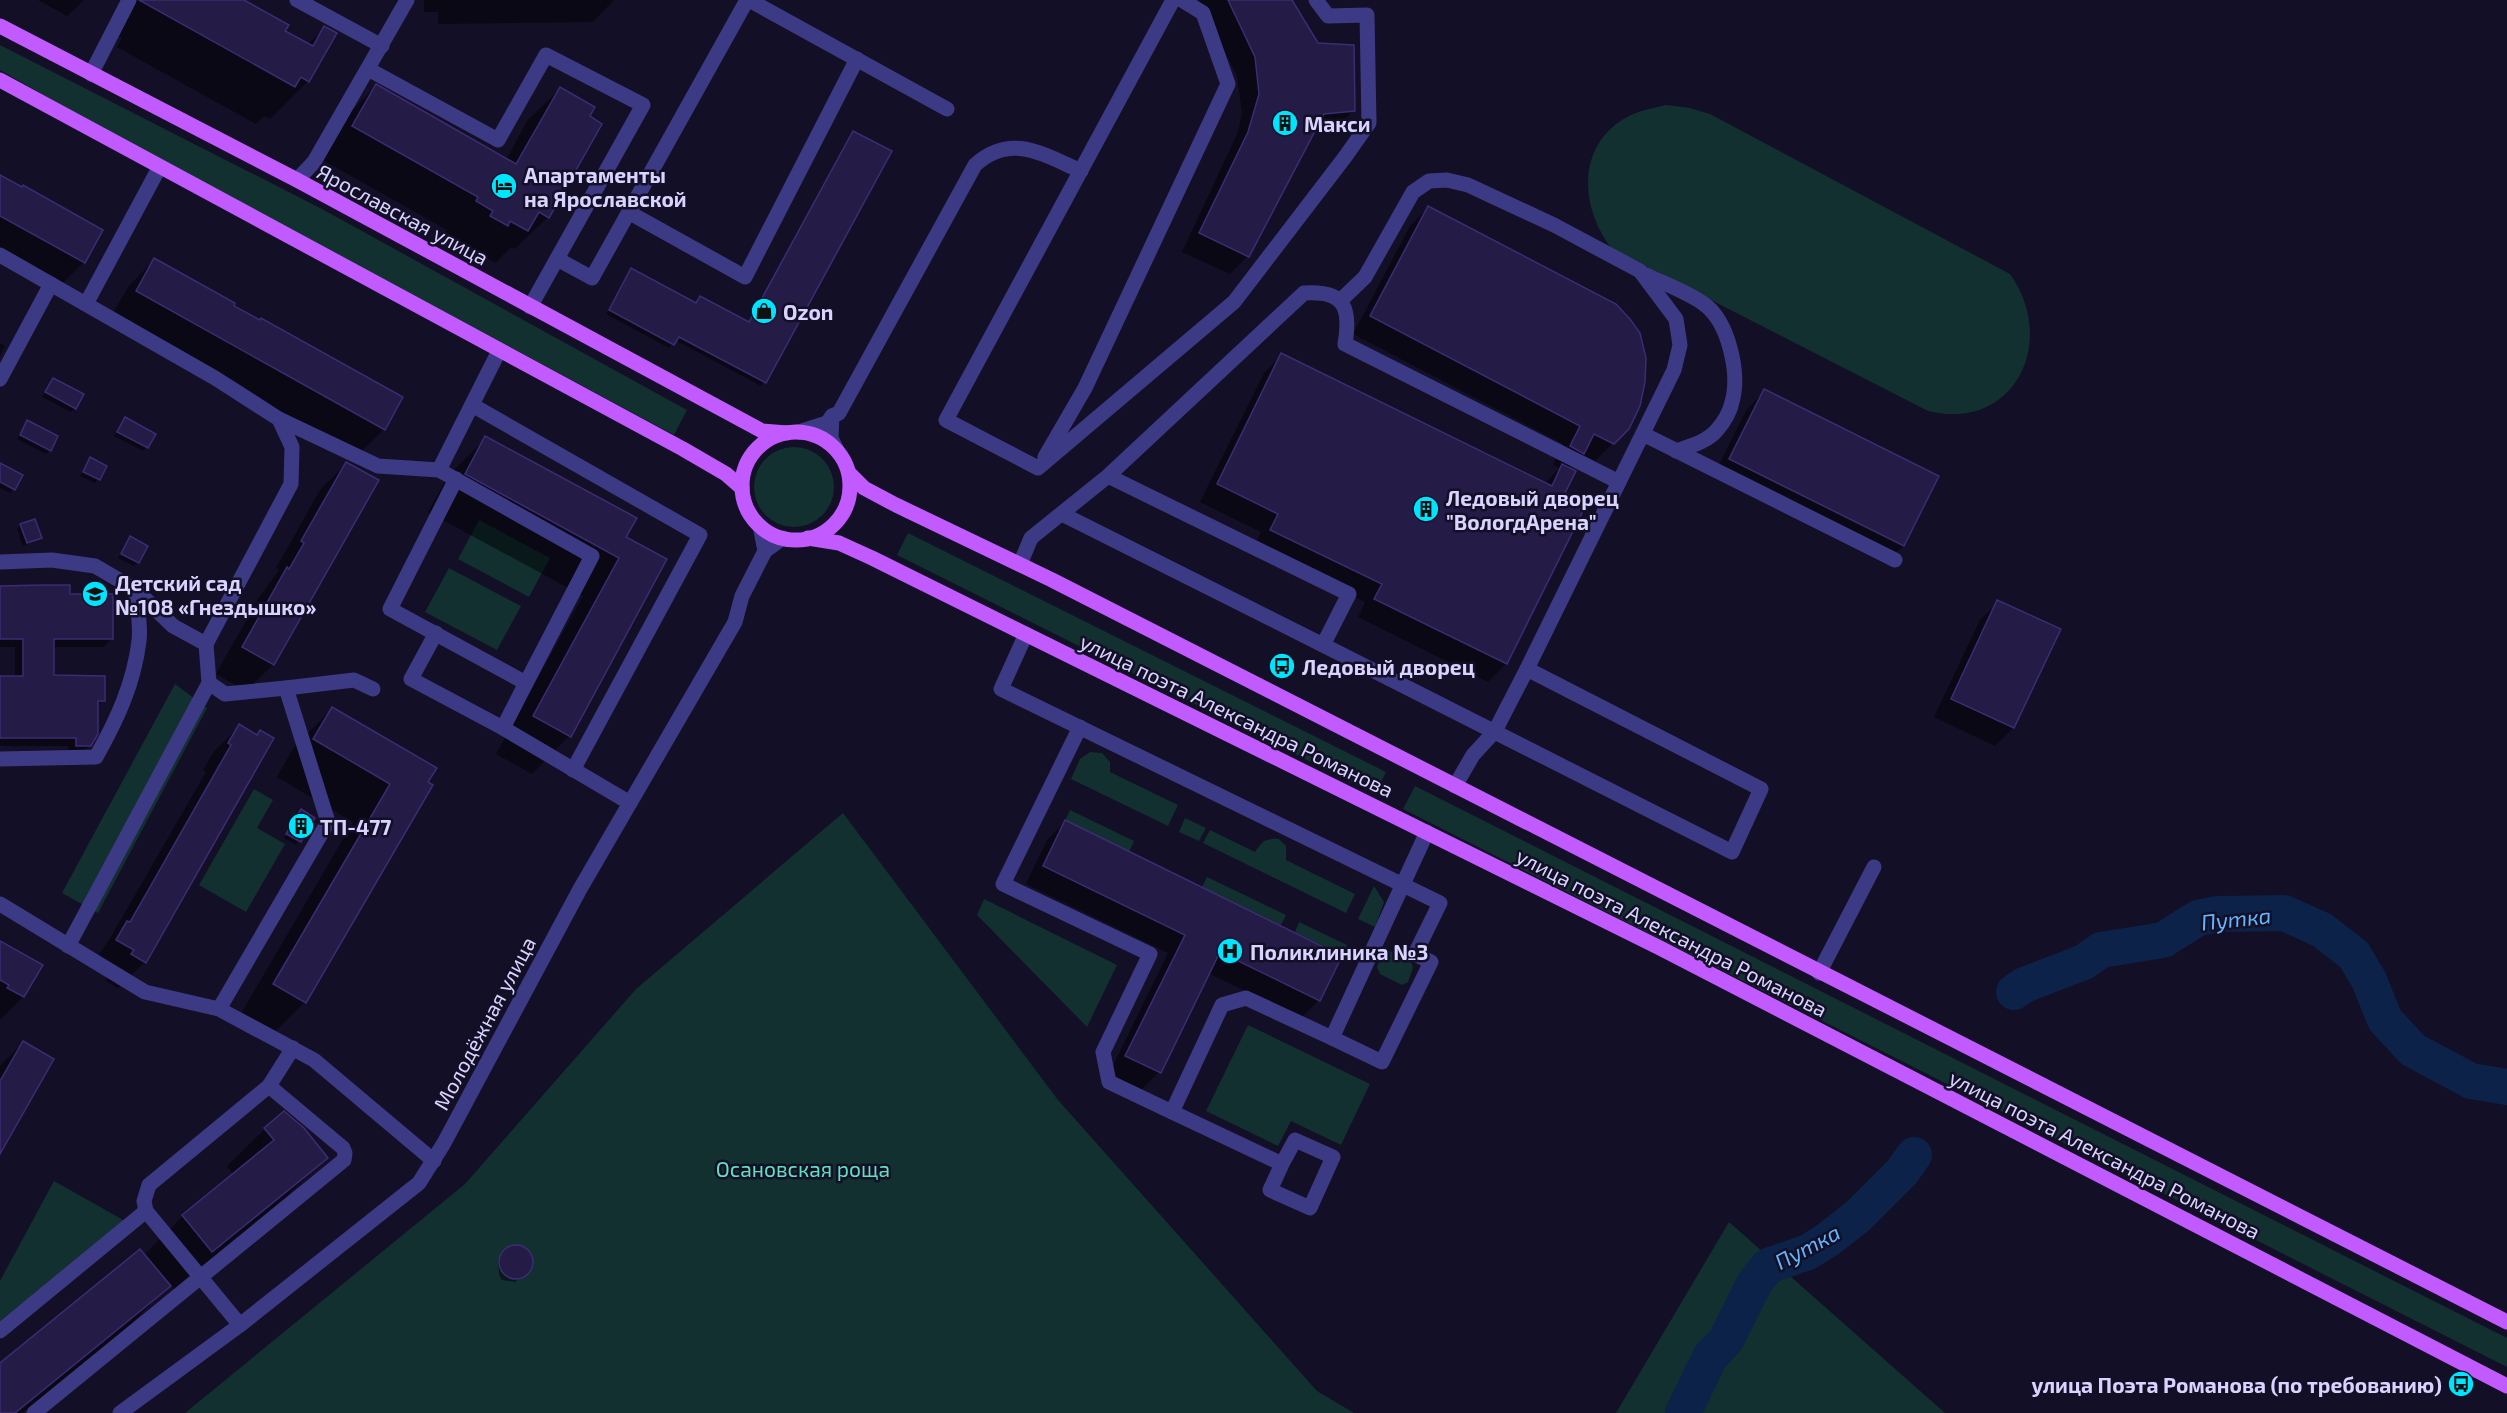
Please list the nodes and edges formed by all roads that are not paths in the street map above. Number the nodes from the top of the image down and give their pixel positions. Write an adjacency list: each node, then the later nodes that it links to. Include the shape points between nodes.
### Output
1 (129, 0): 12 (street)
2 (297, 0): 9 (street)
3 (407, 0): 9 (street)
4 (748, 0): 10 (street); 18 (street)
5 (1173, 0): 16 (street)
6 (1182, 0): 35 (street, via 1203,13 1228,84 1085,388)
7 (1316, 0): 35 (street, via 1328,16 1367,15 1369,123 1234,302)
8 (0, 26): 12 (main road, Ярославская улица)
9 (382, 46): 11 (street)
10 (857, 59): 14 (street); 18 (street, via 745,276)
11 (368, 69): 17 (street, via 314,162); 20 (street, via 498,140 546,55 643,105)
12 (91, 74): 17 (main road, Ярославская улица)
13 (0, 80): 15 (main road)
14 (947, 109)
15 (159, 168): 24 (street); 26 (main road)
16 (1081, 171): 29 (street, via 1027,147 994,152 975,165 839,413); 35 (street, via 946,420)
17 (297, 180): 25 (main road, Ярославская улица)
18 (630, 213): 20 (street, via 592,278)
19 (0, 255): 22 (street)
20 (557, 259): 25 (street)
21 (1640, 272): 23 (street, via 1554,225 1468,185 1447,180 1429,182 1413,192 1365,277); 32 (street, via 1676,319 1680,345 1674,370); 33 (street, via 1704,305 1717,318 1731,356 1735,388 1725,418 1716,432 1703,441)
22 (51, 284): 24 (street); 27 (street)
23 (1340, 301): 38 (street, via 1324,291 1304,293); 40 (street, via 1349,318 1345,344)
24 (86, 304): 30 (street)
25 (530, 306): 31 (main road, Ярославская улица, via 762,431)
26 (499, 351): 28 (street); 41 (main road, via 683,449)
27 (0, 379)
28 (472, 405): 36 (street); 64 (street, via 700,535)
29 (832, 416): 31 (street, via 827,423); 34 (street, via 831,438)
30 (279, 419): 36 (street, via 378,466); 53 (street, via 292,447 291,484)
31 (793, 432): 34 (main road, via 821,438); 41 (main road, via 776,436 758,448 746,466)
32 (1643, 434): 33 (street); 40 (street)
33 (1676, 451): 47 (street)
34 (838, 452): 37 (main road)
35 (1038, 468)
36 (439, 470): 39 (street)
37 (849, 473): 45 (main road, via 849,497 839,519); 49 (main road, улица поэта Александра Романова, via 864,488)
38 (1108, 476): 42 (street); 54 (street, via 1350,594)
39 (456, 479): 51 (street, via 390,609); 57 (street, via 592,556)
40 (1618, 482): 55 (street)
41 (742, 488): 43 (main road, via 749,513)
42 (1062, 514): 49 (street, via 1031,538); 54 (street)
43 (760, 526): 44 (main road); 46 (street)
44 (783, 538): 45 (main road); 46 (street)
45 (808, 538): 52 (main road, улица поэта Александра Романова, via 838,543)
46 (765, 551): 66 (street, Молодёжная улица, via 742,596 735,622)
47 (1895, 560)
48 (0, 562): 50 (street, via 52,560 95,566)
49 (1020, 564): 65 (main road, улица поэта Александра Романова)
50 (136, 590): 53 (street, via 173,626); 63 (street, via 139,639 131,682 118,717 96,757)
51 (436, 633): 57 (street); 61 (street, via 411,679)
52 (1026, 634): 60 (street, via 1001,689); 67 (main road, улица поэта Александра Романова)
53 (206, 644): 56 (street)
54 (1323, 645): 62 (street)
55 (1527, 669): 62 (street); 62 (street, via 1761,789 1732,852)
56 (209, 683): 58 (street, via 225,694); 71 (street)
57 (526, 683): 61 (street)
58 (286, 688): 59 (street, via 354,680); 73 (street, via 328,822)
59 (373, 689)
60 (1080, 727): 69 (street); 77 (street, via 1003,884 1150,954 1103,1052 1109,1082)
61 (503, 729): 64 (street)
62 (1495, 731): 65 (street, via 1473,755)
63 (0, 759)
64 (573, 770): 66 (street)
65 (1455, 786): 72 (main road, улица поэта Александра Романова)
66 (630, 803): 78 (street, Молодёжная улица)
67 (1427, 832): 69 (street); 85 (main road, улица поэта Александра Романова, via 1660,948)
68 (1874, 867): 72 (street)
69 (1403, 886): 74 (street); 74 (street, via 1440,903 1415,954 1431,962 1382,1062)
70 (0, 904): 71 (street)
71 (68, 946): 73 (street, via 145,992)
72 (1819, 973): 82 (main road, улица поэта Александра Романова)
73 (219, 1009): 75 (street)
74 (1332, 1038): 77 (street, via 1246,998 1222,1005)
75 (293, 1048): 76 (street); 78 (street, via 314,1060)
76 (270, 1086): 80 (street, via 149,1185 144,1201); 81 (street, via 343,1148 344,1160)
77 (1172, 1112): 79 (street)
78 (434, 1161): 83 (street, Молодёжная улица, via 419,1184)
79 (1282, 1164): 79 (street, via 1270,1190 1310,1208 1333,1157 1295,1140)
80 (146, 1211): 81 (street); 84 (street)
81 (200, 1277): 83 (street); 86 (street)
82 (2507, 1322)
83 (240, 1325): 87 (street, Молодёжная улица)
84 (0, 1331)
85 (2507, 1386)
86 (34, 1413)
87 (120, 1413)

